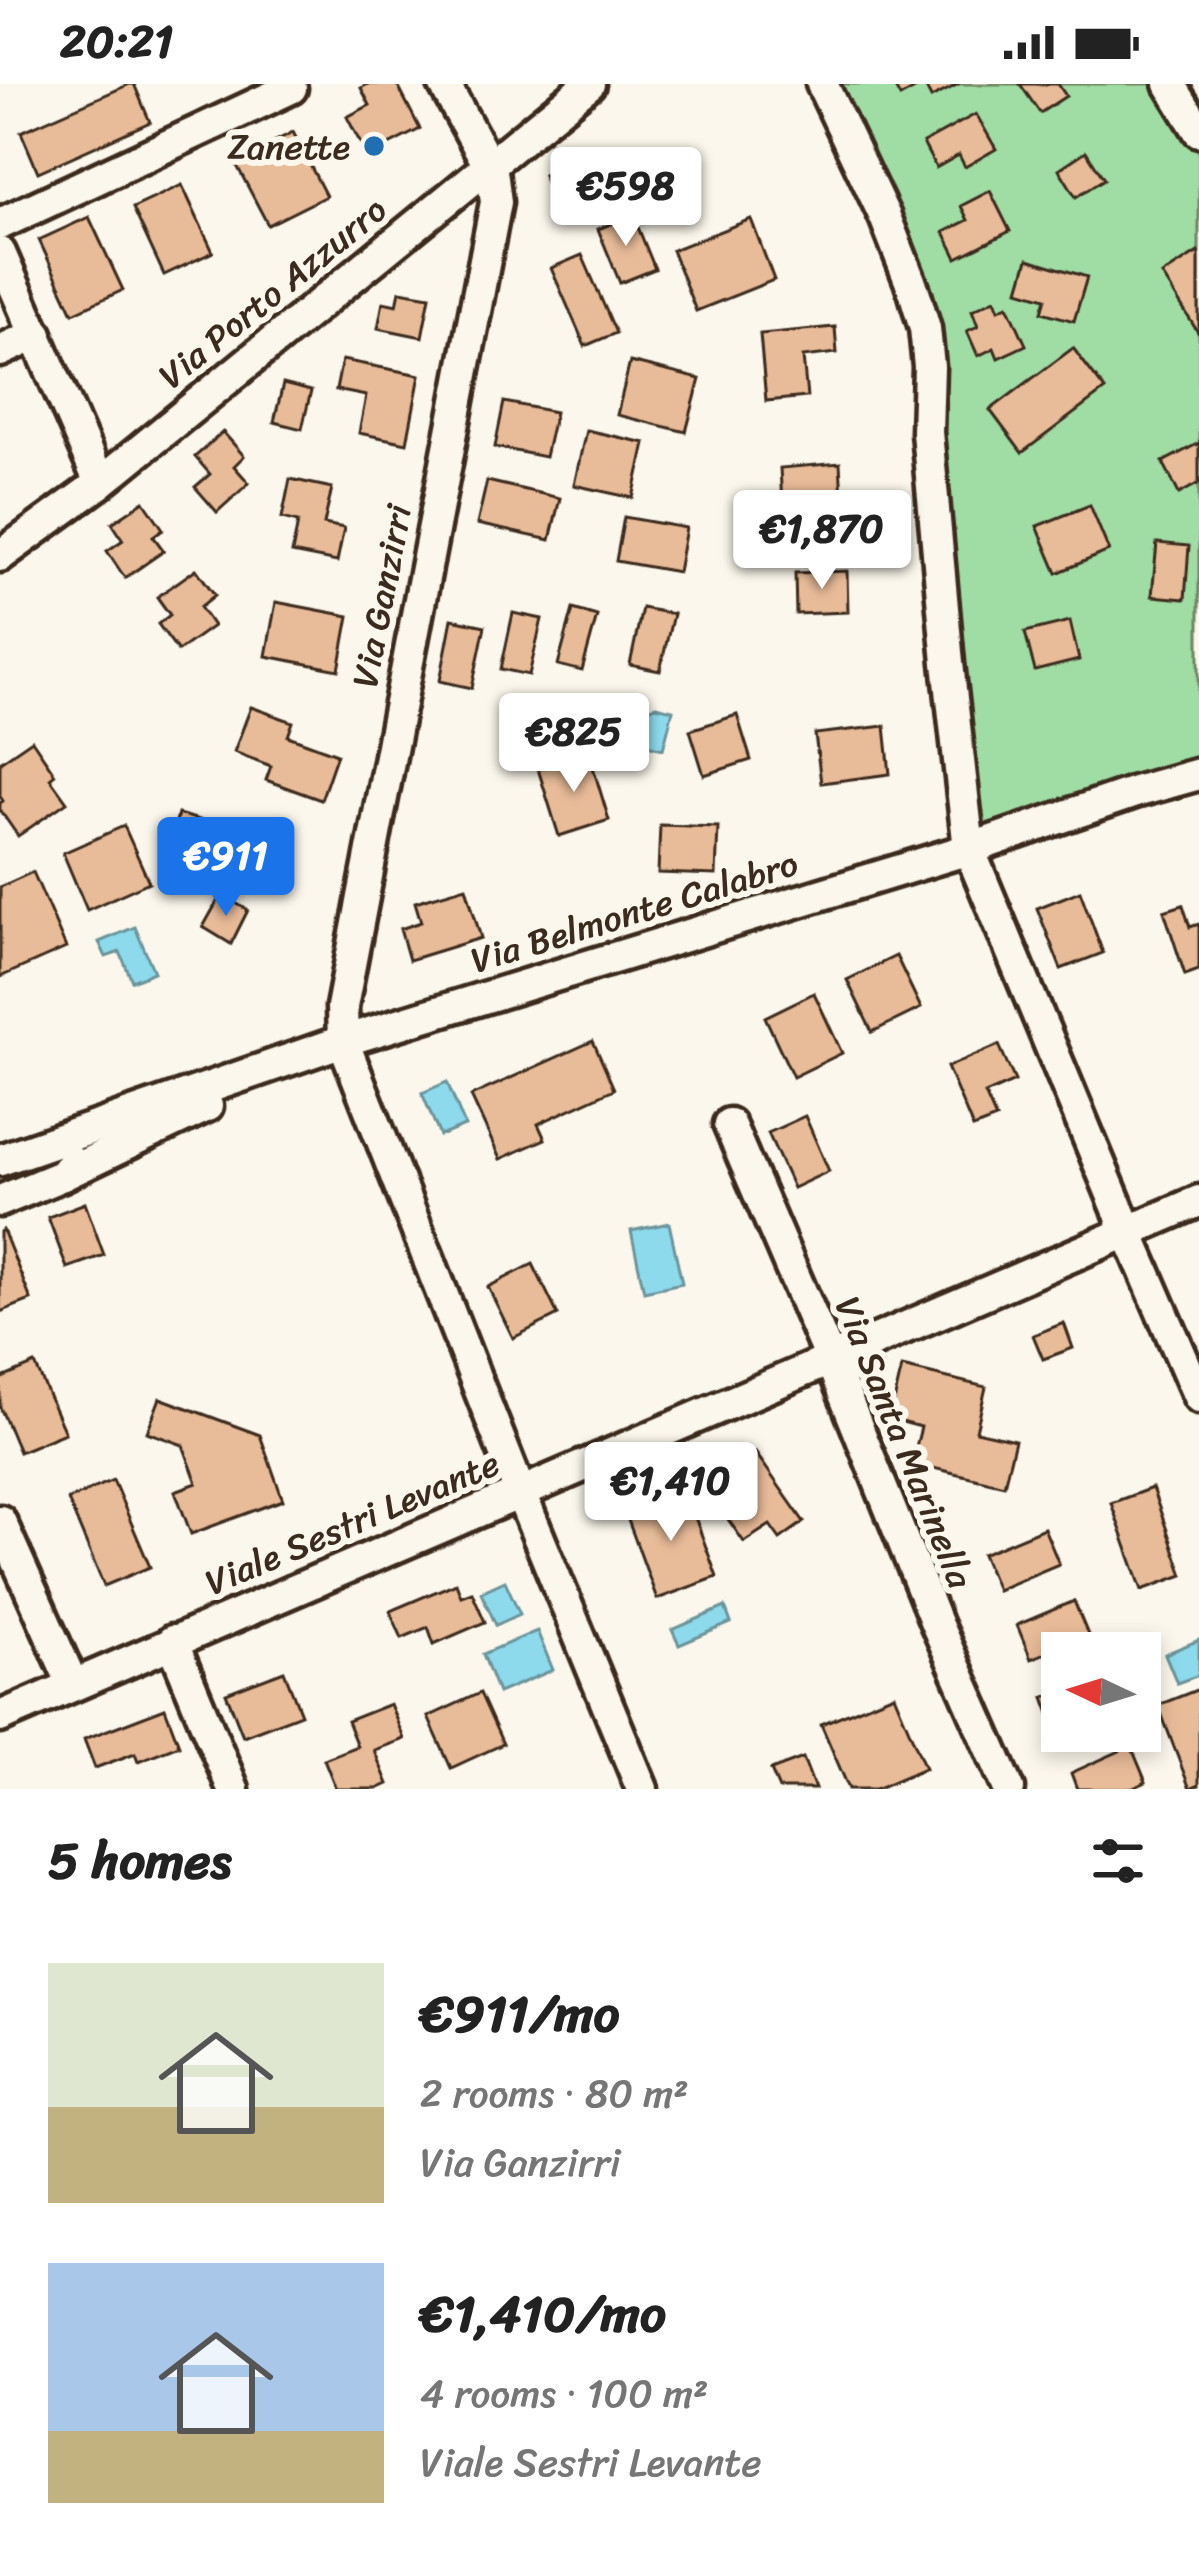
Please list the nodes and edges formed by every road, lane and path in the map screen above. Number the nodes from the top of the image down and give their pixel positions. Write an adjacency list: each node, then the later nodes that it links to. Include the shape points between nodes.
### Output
1 (444, 84): 7 (street)
2 (589, 84): 7 (street, Via Porto Azzurro)
3 (822, 84): 17 (street, via 885,217 925,328 928,447)
4 (1170, 84): 6 (street)
5 (291, 88): 8 (street)
6 (1199, 131)
7 (489, 166): 12 (street, Via Porto Azzurro); 18 (street, Via Ganzirri, via 496,202 340,1015)
8 (0, 224)
9 (0, 253): 10 (street)
10 (37, 334): 11 (street); 12 (street)
11 (0, 351)
12 (100, 482): 13 (street, Via Porto Azzurro)
13 (49, 522): 14 (street); 15 (street, Via Porto Azzurro)
14 (0, 527)
15 (0, 556)
16 (1199, 774): 17 (street, Via Belmonte Calabro)
17 (969, 849): 18 (street, Via Belmonte Calabro); 25 (street)
18 (343, 1041): 20 (street, Via Belmonte Calabro); 22 (street); 28 (street)
19 (729, 1124): 26 (street, Via Santa Marinella)
20 (93, 1128): 21 (street, Via Belmonte Calabro); 22 (street)
21 (0, 1160)
22 (63, 1175): 23 (street)
23 (0, 1201)
24 (1199, 1201): 25 (street, Viale Sestri Levante)
25 (1128, 1233): 26 (street, Viale Sestri Levante); 27 (street)
26 (830, 1359): 28 (street, Viale Sestri Levante); 35 (street, Via Santa Marinella)
27 (1199, 1397)
28 (520, 1492): 30 (street, Viale Sestri Levante); 34 (street)
29 (0, 1521): 31 (street)
30 (172, 1641): 31 (street, Viale Sestri Levante); 33 (street)
31 (73, 1685): 32 (street, Viale Sestri Levante)
32 (0, 1717)
33 (233, 1789)
34 (642, 1789)
35 (1009, 1789)

